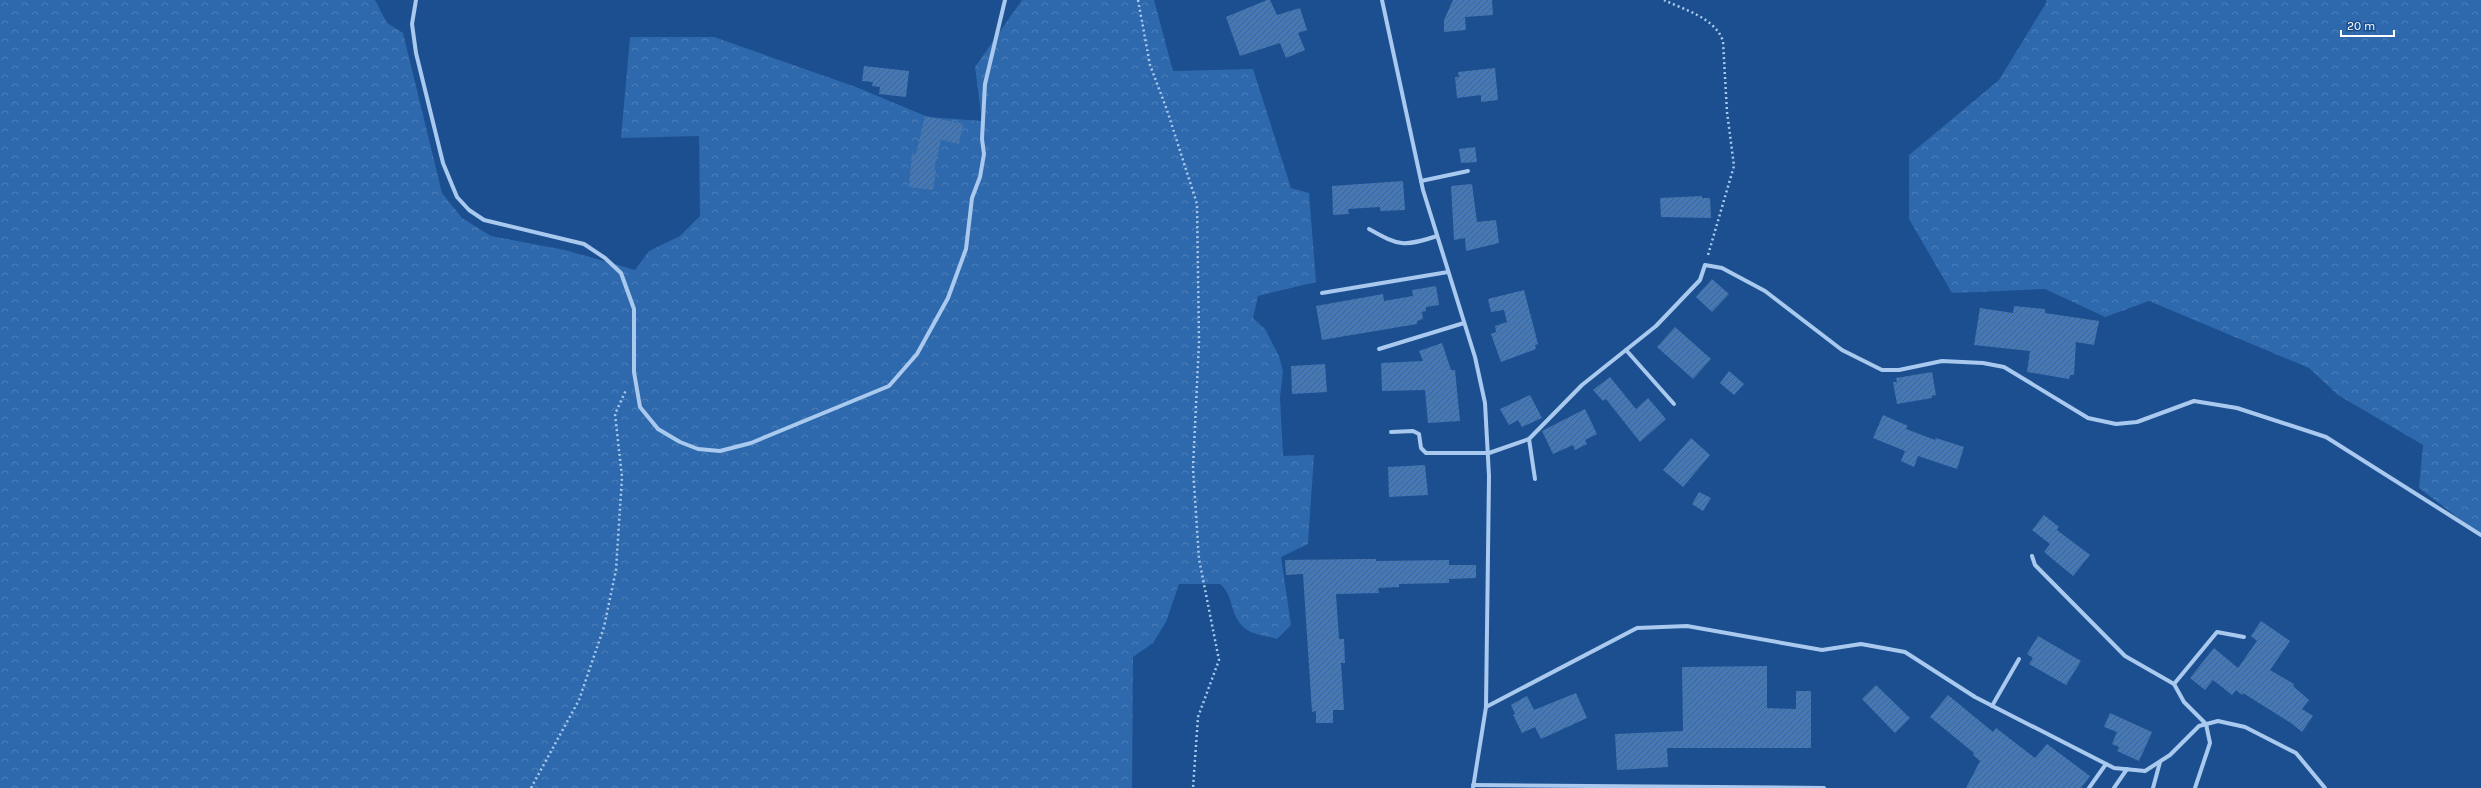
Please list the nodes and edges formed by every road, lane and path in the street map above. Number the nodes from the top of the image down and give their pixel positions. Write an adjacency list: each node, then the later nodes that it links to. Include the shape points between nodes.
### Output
1 (416, 0): 16 (street, via 412,24 416,53 443,163 457,197 469,210 484,220 584,244 621,273 634,309)
2 (1005, 0): 16 (street, via 985,84 982,139 984,154 980,177 972,198 966,249 948,298 917,354 904,371 889,386 751,442 720,451 698,449 658,429 640,407)
3 (1138, 0): 36 (path, via 1150,65 1197,204 1199,342 1193,468 1199,559 1219,660 1198,717)
4 (1382, 0): 7 (street)
5 (1664, 0): 10 (path, via 1710,23 1720,33 1723,41 1727,112 1734,166)
6 (1468, 171): 7 (street)
7 (1421, 181): 9 (street)
8 (1369, 229): 9 (street, via 1393,243 1414,244)
9 (1437, 236): 11 (street)
10 (1705, 265): 15 (street, via 1700,280 1656,326); 22 (street, via 1722,268 1764,291 1842,350 1882,370 1899,370 1942,362 1983,363 2004,367 2088,418 2116,424 2137,422 2194,401 2237,408 2326,437)
11 (1448, 272): 12 (street); 13 (street)
12 (1322, 293)
13 (1464, 323): 14 (street); 20 (street, via 1485,402)
14 (1379, 349)
15 (1626, 350): 17 (street); 19 (street, via 1582,385)
16 (634, 372): 35 (path, via 615,414 622,477 616,570 604,627 578,700)
17 (1674, 404)
18 (1391, 432): 20 (street, via 1414,431 1419,434 1421,448 1426,453)
19 (1529, 439): 20 (street); 21 (street)
20 (1488, 453): 28 (street)
21 (1535, 479)
22 (2481, 535)
23 (2032, 556): 26 (street, via 2035,565 2125,656)
24 (2244, 637): 26 (street, via 2217,632)
25 (2019, 660): 27 (street)
26 (2174, 684): 29 (street, via 2184,702)
27 (1992, 706): 28 (street, via 1905,652 1862,644 1822,650 1687,626 1637,628); 31 (street)
28 (1486, 707): 33 (street)
29 (2206, 724): 30 (street, via 2199,726); 41 (street, via 2210,743); 42 (street, via 2218,721 2245,727 2296,753)
30 (2160, 761): 32 (street, via 2145,771); 40 (street)
31 (2106, 764): 32 (street); 38 (street)
32 (2127, 770): 39 (street)
33 (1473, 787): 34 (street)
34 (1501, 787): 37 (street)
35 (531, 788)
36 (1193, 788)
37 (1824, 788)
38 (2089, 788)
39 (2114, 788)
40 (2153, 788)
41 (2195, 788)
42 (2325, 788)

